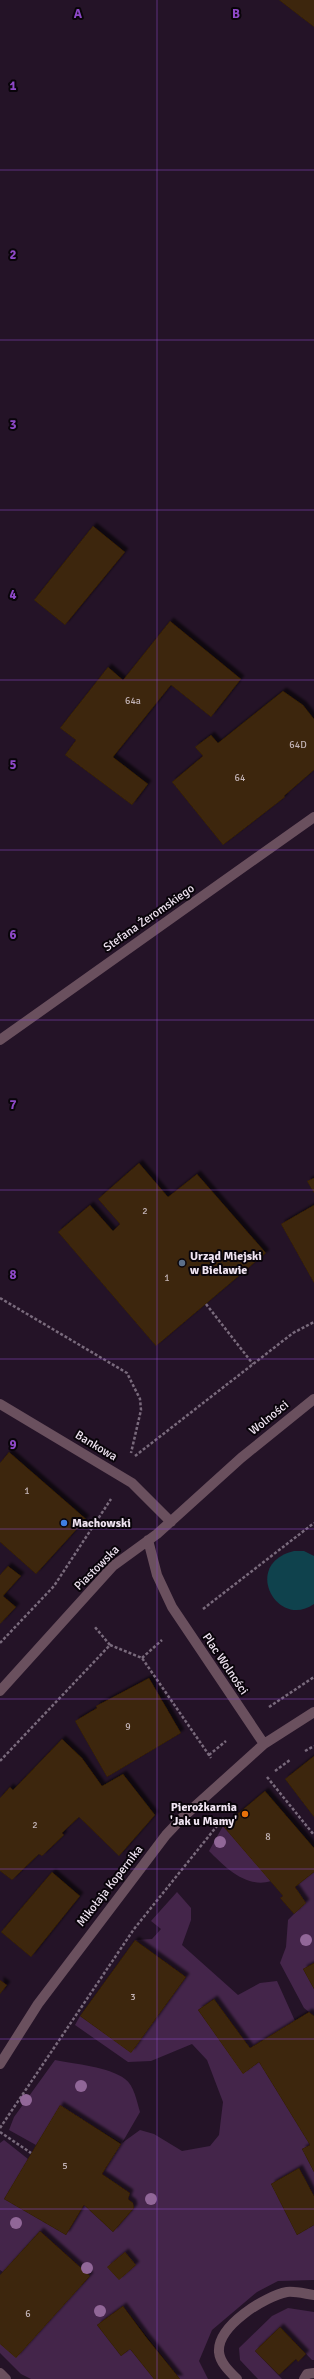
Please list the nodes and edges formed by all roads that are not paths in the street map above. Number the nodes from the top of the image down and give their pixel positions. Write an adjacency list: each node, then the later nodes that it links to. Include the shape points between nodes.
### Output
1 (314, 817): 2 (street, Stefana Żeromskiego)
2 (0, 1040)
3 (314, 1399): 5 (street, Wolności)
4 (0, 1404): 6 (street, Bankowa, via 138,1487)
5 (241, 1458): 6 (street, Piastowska)
6 (171, 1522): 7 (street, Piastowska)
7 (148, 1540): 8 (street, Piastowska, via 113,1566); 10 (street, Plac Wolności, via 161,1585 182,1623)
8 (0, 1691)
9 (314, 1712): 10 (street)
10 (264, 1744): 11 (street, Mikołaja Kopernika, via 166,1835 38,2004)
11 (0, 2064)
12 (314, 2295): 16 (street, via 287,2292 257,2303 237,2320 224,2336 219,2351 226,2368)
13 (0, 2373): 15 (street)
14 (314, 2373): 17 (street, via 307,2374)
15 (6, 2379)
16 (237, 2379)
17 (304, 2379)

